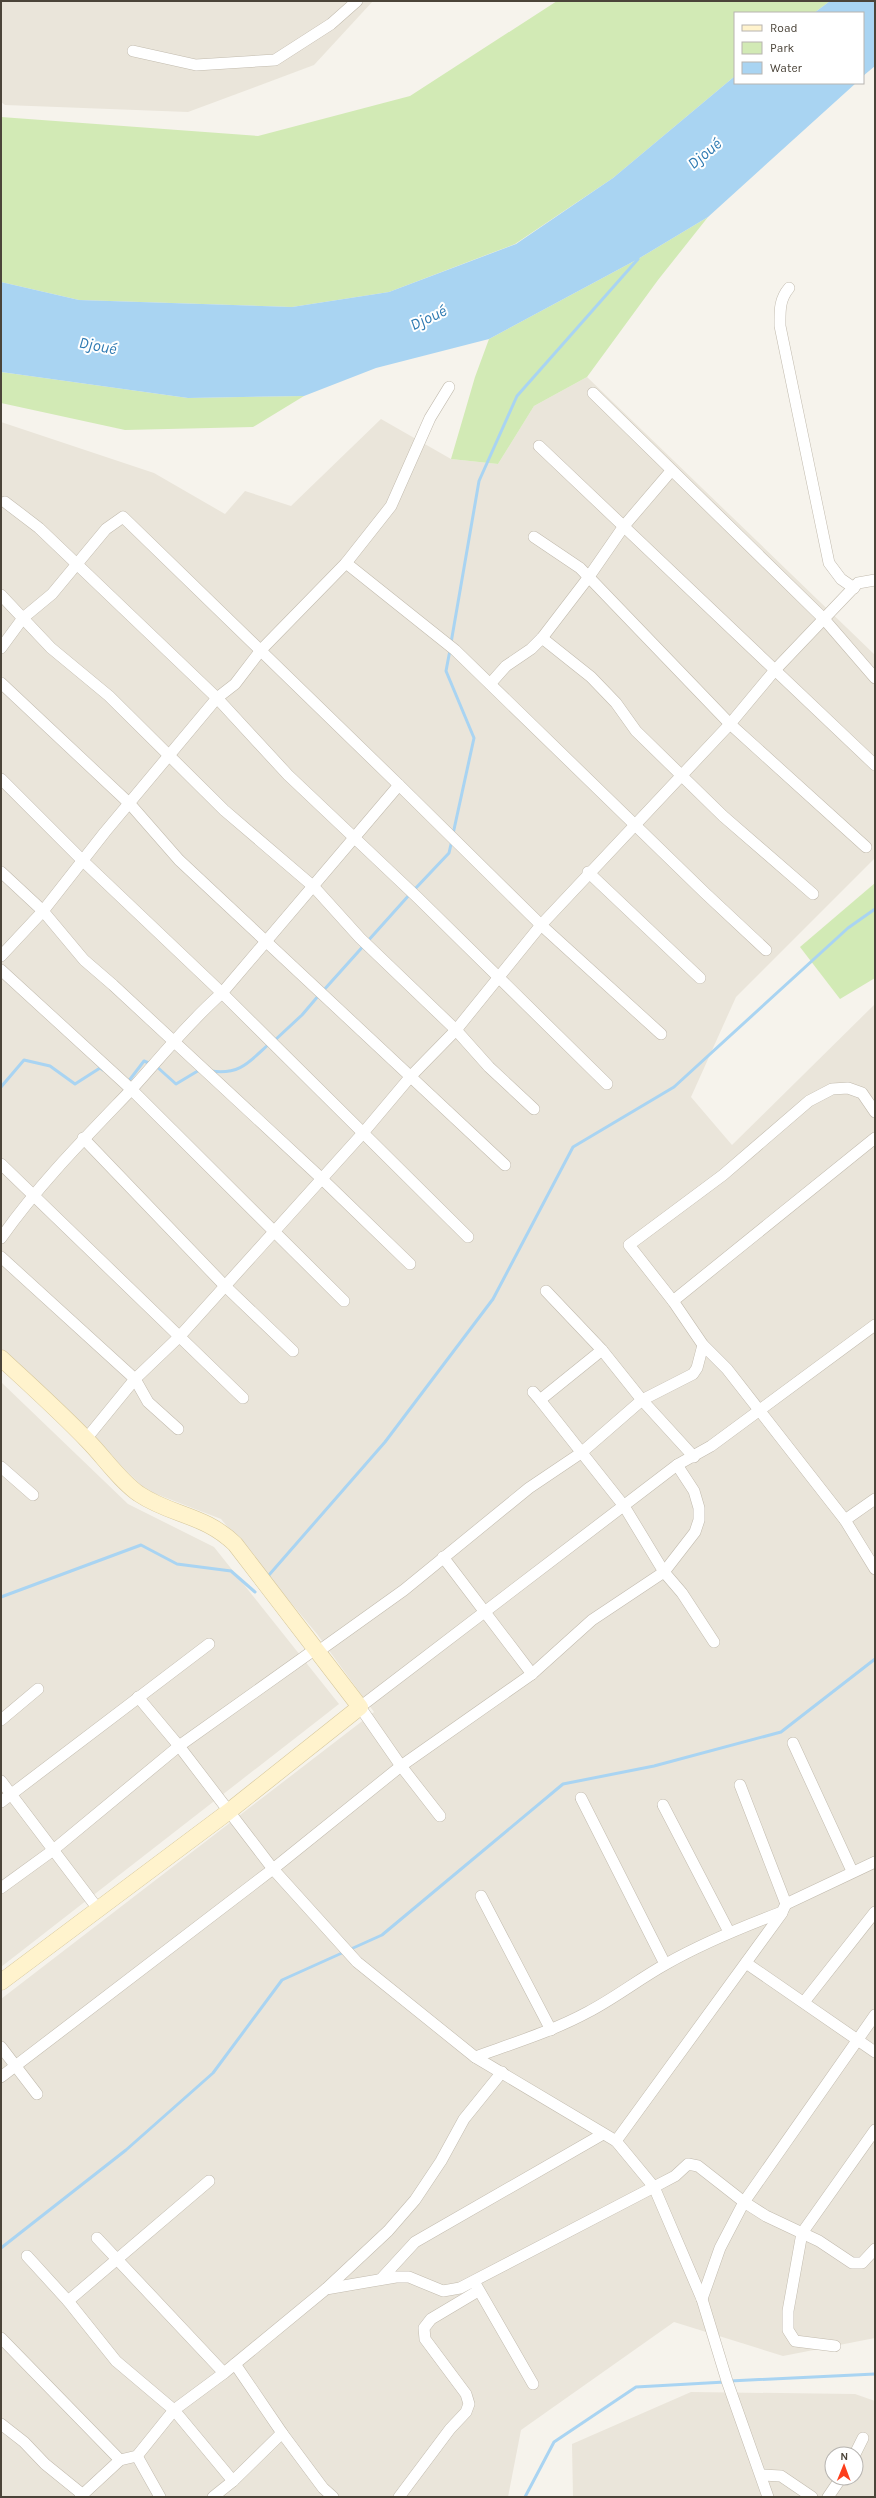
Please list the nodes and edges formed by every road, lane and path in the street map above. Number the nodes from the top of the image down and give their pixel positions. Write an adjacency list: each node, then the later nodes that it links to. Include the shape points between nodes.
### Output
1 (357, 1): 2 (street, via 348,12 275,60 201,65)
2 (134, 51)
3 (789, 288): 15 (street, via 783,295 780,307 780,326 810,475 830,562 841,579)
4 (449, 387): 11 (street, via 430,418 391,506)
5 (593, 393): 7 (street)
6 (539, 446): 9 (street)
7 (671, 471): 9 (street); 18 (street, via 733,528)
8 (5, 502): 12 (street, via 39,528)
9 (624, 526): 13 (street); 22 (street)
10 (534, 537): 13 (street, via 580,568)
11 (346, 563): 21 (street); 25 (street, via 455,650)
12 (78, 565): 17 (street, via 52,594); 21 (street, via 106,529 122,516); 26 (street)
13 (588, 578): 19 (street); 27 (street)
14 (875, 580): 15 (street, via 858,583)
15 (854, 588): 18 (street)
16 (1, 594): 17 (street)
17 (23, 618): 20 (street); 28 (street, via 51,648 109,696)
18 (824, 619): 22 (street); 23 (street)
19 (542, 638): 25 (street, via 506,666); 30 (street, via 591,677 616,703 636,731)
20 (1, 648)
21 (261, 650): 26 (street, via 235,684); 32 (street)
22 (775, 670): 27 (street); 29 (street)
23 (875, 678)
24 (1, 683): 33 (street)
25 (490, 684): 34 (street)
26 (218, 698): 28 (street); 35 (street, via 288,775)
27 (730, 724): 30 (street); 36 (street)
28 (170, 757): 33 (street); 40 (street, via 224,810)
29 (875, 765)
30 (682, 776): 34 (street); 41 (street, via 723,816)
31 (1, 779): 37 (street)
32 (399, 785): 35 (street); 43 (street)
33 (130, 804): 37 (street); 44 (street, via 179,860)
34 (636, 825): 39 (street); 45 (street)
35 (354, 839): 40 (street); 49 (street, via 418,898)
36 (866, 847)
37 (82, 860): 42 (street); 50 (street)
38 (1, 872): 42 (street)
39 (588, 872): 43 (street); 48 (street)
40 (314, 887): 44 (street); 51 (street, via 360,938)
41 (813, 894)
42 (43, 911): 46 (street); 53 (street, via 84,960)
43 (540, 925): 49 (street); 52 (street)
44 (266, 940): 50 (street); 54 (street)
45 (766, 950)
46 (1, 956)
47 (1, 970): 56 (street)
48 (700, 978)
49 (499, 979): 51 (street); 55 (street)
50 (222, 993): 53 (street, via 198,1014); 59 (street)
51 (456, 1030): 54 (street); 57 (street, via 489,1067)
52 (661, 1034)
53 (175, 1042): 56 (street); 64 (street)
54 (411, 1076): 59 (street); 63 (street)
55 (607, 1084)
56 (131, 1090): 60 (street); 66 (street)
57 (534, 1109)
58 (875, 1112): 74 (street, via 862,1093 848,1088 832,1089 809,1101 724,1175 629,1244)
59 (363, 1133): 64 (street); 67 (street)
60 (83, 1138): 65 (street); 71 (street)
61 (875, 1138): 74 (street)
62 (1, 1164): 65 (street)
63 (505, 1165)
64 (321, 1178): 66 (street); 70 (street)
65 (34, 1194): 68 (street); 76 (street)
66 (273, 1232): 71 (street); 73 (street)
67 (468, 1237)
68 (1, 1238)
69 (1, 1258): 81 (street)
70 (410, 1264)
71 (224, 1285): 76 (street); 79 (street)
72 (546, 1291): 78 (street)
73 (344, 1301)
74 (673, 1301): 77 (street)
75 (875, 1325): 84 (street)
76 (180, 1336): 81 (street); 82 (street)
77 (703, 1345): 83 (street, via 693,1374); 84 (street, via 727,1369)
78 (602, 1350): 83 (street); 87 (street, via 537,1396)
79 (293, 1351)
80 (1, 1358): 86 (street)
81 (135, 1379): 85 (street, via 148,1402); 86 (street)
82 (243, 1398)
83 (642, 1400): 87 (street); 88 (street)
84 (758, 1411): 88 (street); 94 (street)
85 (178, 1429)
86 (86, 1439): 101 (street, via 138,1493 152,1502 201,1520 225,1534)
87 (581, 1453): 93 (street); 95 (street, via 529,1488)
88 (694, 1457): 89 (street)
89 (677, 1465): 93 (street); 97 (street, via 694,1491 699,1508 699,1520 695,1532)
90 (1, 1467): 91 (street)
91 (33, 1495)
92 (875, 1499): 94 (street)
93 (624, 1506): 97 (street); 98 (street)
94 (844, 1520): 96 (street)
95 (443, 1557): 98 (street); 101 (street, via 404,1590)
96 (875, 1569)
97 (664, 1572): 99 (street, via 682,1593); 102 (street, via 592,1620)
98 (486, 1611): 102 (street); 105 (street)
99 (714, 1642)
100 (209, 1644): 104 (street)
101 (315, 1652): 105 (street); 108 (street)
102 (532, 1674): 109 (street)
103 (38, 1688): 106 (street)
104 (138, 1697): 108 (street); 112 (street)
105 (360, 1708): 109 (street); 116 (street)
106 (1, 1720)
107 (793, 1743): 121 (street)
108 (179, 1746): 116 (street); 118 (street)
109 (401, 1766): 117 (street); 120 (street)
110 (1, 1780): 112 (street)
111 (740, 1786): 124 (street)
112 (12, 1794): 114 (street); 118 (street)
113 (580, 1798): 129 (street)
114 (1, 1802)
115 (663, 1805): 127 (street)
116 (228, 1812): 120 (street); 125 (street)
117 (440, 1816)
118 (52, 1851): 122 (street); 125 (street)
119 (875, 1862): 121 (street)
120 (273, 1869): 137 (street, via 357,1962); 138 (street)
121 (852, 1871): 124 (street)
122 (1, 1888)
123 (481, 1896): 133 (street)
124 (784, 1908): 127 (street); 128 (street)
125 (98, 1909): 130 (street)
126 (875, 1912): 131 (street)
127 (729, 1932): 129 (street)
128 (746, 1963): 131 (street); 144 (street)
129 (665, 1964): 133 (street, via 619,1995)
130 (1, 1982)
131 (804, 2002): 134 (street)
132 (875, 2015): 134 (street)
133 (551, 2030): 137 (street)
134 (858, 2040): 136 (street); 147 (street)
135 (1, 2047): 138 (street)
136 (875, 2052)
137 (475, 2057): 139 (street)
138 (15, 2066): 140 (street); 141 (street)
139 (502, 2072): 143 (street); 155 (street, via 464,2119 416,2200 388,2232)
140 (1, 2076)
141 (37, 2094)
142 (875, 2130): 148 (street)
143 (603, 2134): 144 (street); 153 (street, via 415,2242)
144 (616, 2141): 146 (street)
145 (210, 2181): 152 (street)
146 (654, 2187): 147 (street, via 675,2176 688,2164 698,2166); 154 (street); 156 (street)
147 (744, 2202): 148 (street); 156 (street, via 720,2248)
148 (802, 2233): 150 (street, via 852,2263 862,2263); 159 (street, via 791,2284 788,2330 795,2341)
149 (97, 2238): 152 (street)
150 (875, 2249)
151 (28, 2256): 157 (street)
152 (118, 2260): 157 (street); 161 (street)
153 (381, 2279): 154 (street, via 409,2277 443,2291); 155 (street)
154 (476, 2286): 162 (street); 177 (street, via 431,2319 424,2328 425,2339 466,2394 469,2404 466,2412 450,2429)
155 (326, 2289): 160 (street)
156 (702, 2299): 170 (street, via 727,2381)
157 (68, 2301): 163 (street, via 116,2361)
158 (1, 2338): 169 (street)
159 (835, 2346)
160 (235, 2364): 161 (street); 165 (street)
161 (224, 2373): 163 (street)
162 (533, 2384)
163 (174, 2410): 168 (street); 171 (street)
164 (1, 2424): 173 (street)
165 (282, 2433): 171 (street); 176 (street, via 323,2488)
166 (863, 2438): 167 (street)
167 (859, 2446)
168 (137, 2456): 169 (street); 174 (street)
169 (120, 2460): 173 (street)
170 (762, 2475): 178 (street); 179 (street, via 781,2476)
171 (233, 2481): 175 (street)
172 (836, 2486): 180 (street)
173 (81, 2495)
174 (160, 2497)
175 (213, 2497)
176 (333, 2497)
177 (399, 2497)
178 (768, 2497)
179 (812, 2497)
180 (828, 2497)

